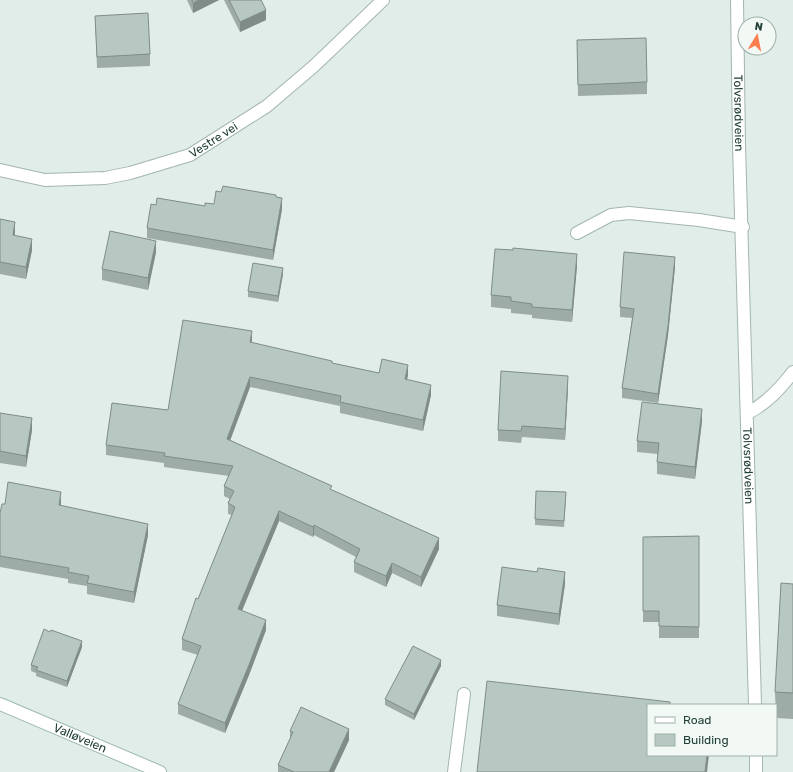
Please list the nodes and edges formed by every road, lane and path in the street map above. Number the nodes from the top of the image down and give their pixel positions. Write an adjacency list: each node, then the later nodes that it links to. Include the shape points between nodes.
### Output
1 (383, 0): 3 (street, Vestre vei, via 314,66 267,106 190,155 105,178 45,180)
2 (737, 0): 4 (street, Tolvsrødveien)
3 (0, 170)
4 (743, 227): 5 (street, via 629,213 611,215); 7 (street, Tolvsrødveien)
5 (578, 233)
6 (793, 372): 7 (street, via 775,395)
7 (748, 413): 10 (street, Tolvsrødveien)
8 (464, 694): 13 (street)
9 (0, 704): 12 (street, Valløveien)
10 (755, 704)
11 (756, 756): 14 (street)
12 (160, 772)
13 (454, 772)
14 (756, 772)

